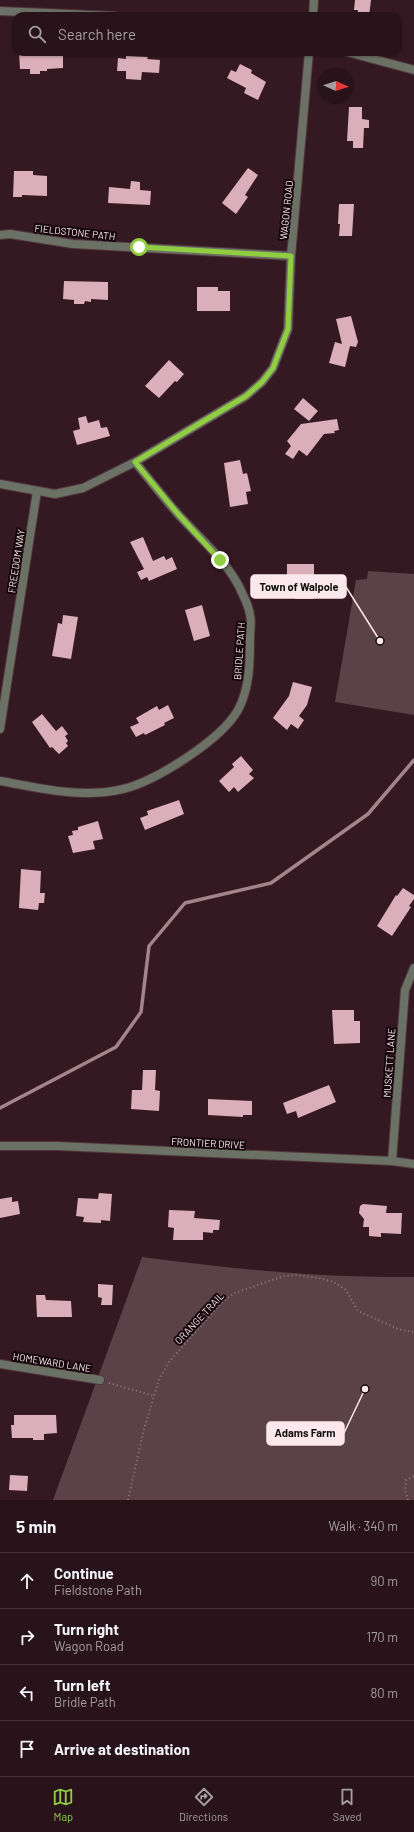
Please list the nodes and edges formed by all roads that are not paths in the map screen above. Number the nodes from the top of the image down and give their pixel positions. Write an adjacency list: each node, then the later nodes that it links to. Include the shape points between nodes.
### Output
1 (314, 0): 4 (street)
2 (0, 11): 3 (street)
3 (23, 12)
4 (313, 12)
5 (309, 56): 9 (street, WAGON ROAD)
6 (361, 56): 7 (street)
7 (414, 70)
8 (0, 235): 9 (street, FIELDSTONE PATH, via 10,234 73,244)
9 (291, 256): 10 (street, WAGON ROAD, via 288,329 273,368 246,396)
10 (135, 462): 12 (street, WAGON ROAD, via 83,488 55,494); 14 (street, BRIDLE PATH, via 234,577 243,594 251,616 250,654 247,684 238,710 224,728 197,751 150,778 123,789 96,793 67,793)
11 (0, 484): 12 (street, WAGON ROAD)
12 (36, 491): 13 (street, FREEDOM WAY)
13 (0, 729)
14 (0, 781)
15 (414, 968): 17 (street, MUSKETT LANE, via 405,990)
16 (0, 1146): 17 (street, FRONTIER DRIVE, via 58,1146)
17 (392, 1161): 18 (street, FRONTIER DRIVE)
18 (414, 1164)
19 (0, 1364): 20 (street, HOMEWARD LANE)
20 (100, 1380)

